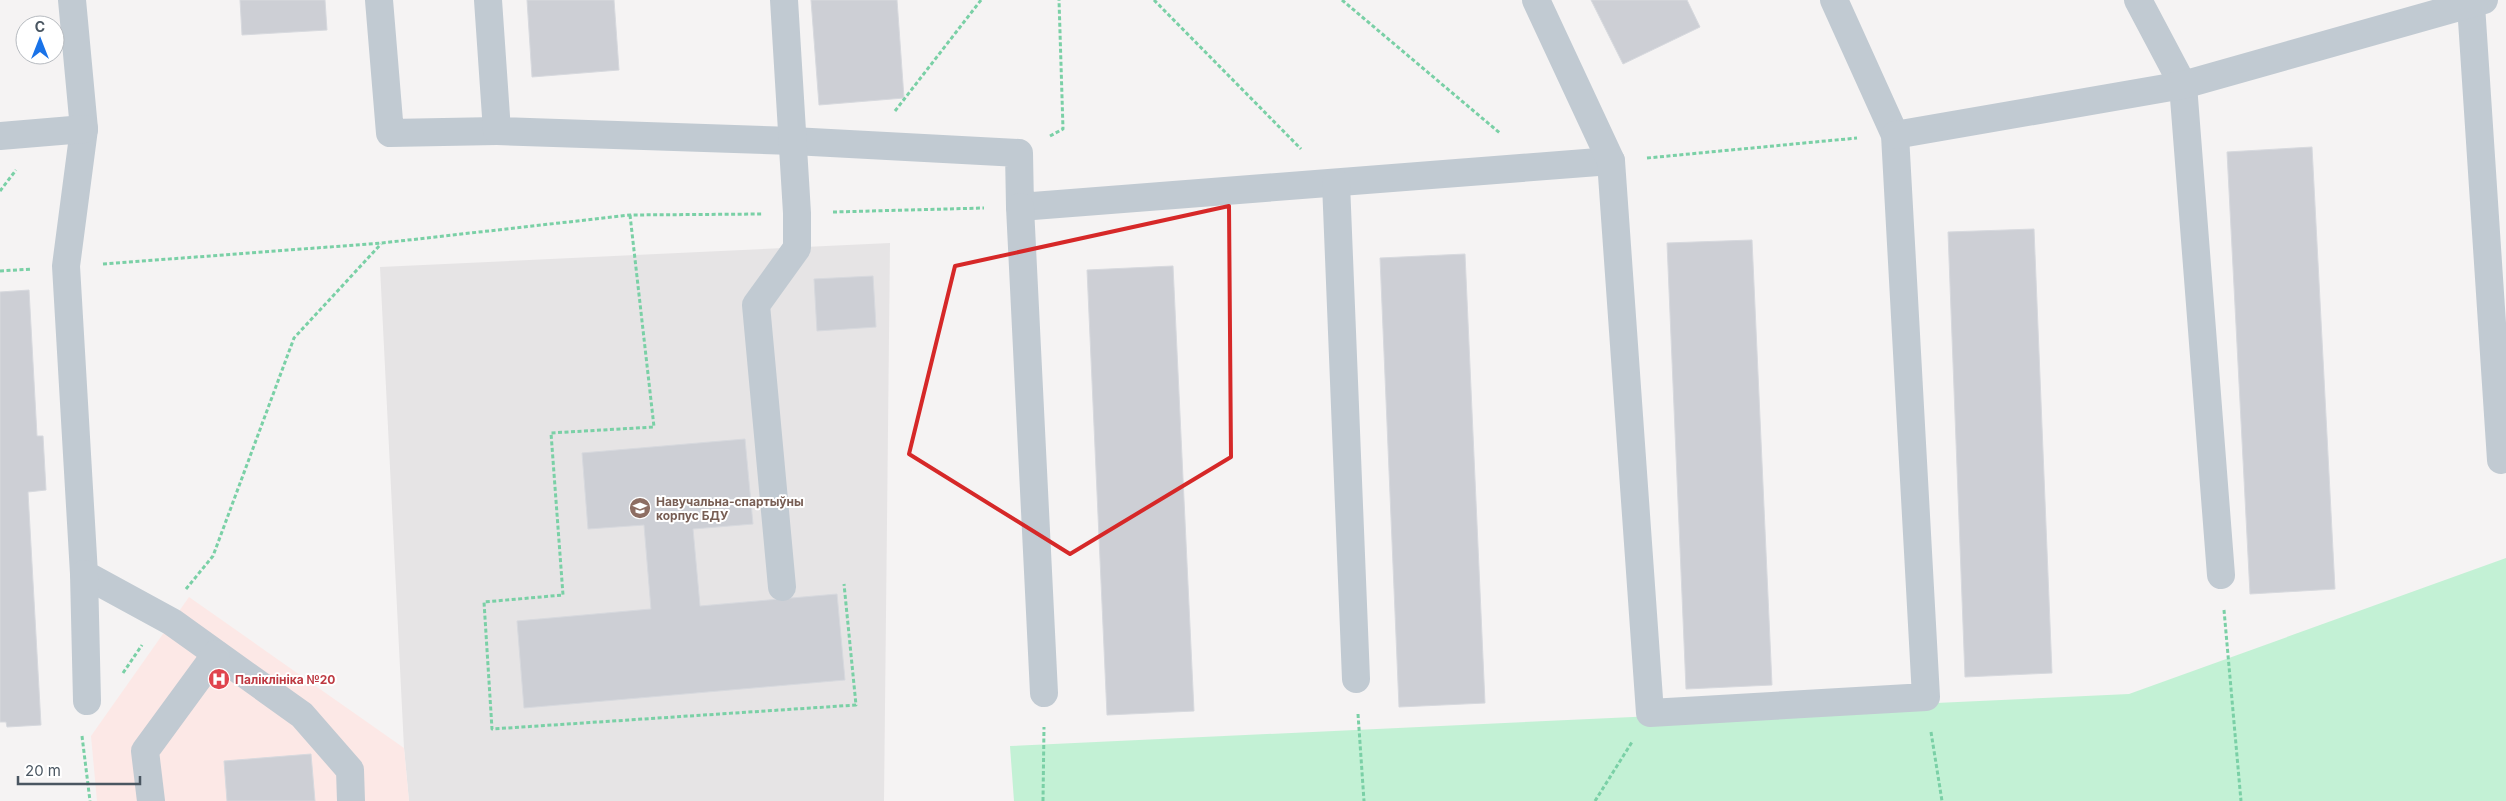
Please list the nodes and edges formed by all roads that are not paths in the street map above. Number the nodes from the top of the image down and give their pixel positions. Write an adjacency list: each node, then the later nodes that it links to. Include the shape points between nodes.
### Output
1 (72, 0): 10 (lane)
2 (379, 0): 11 (lane, via 390,133)
3 (488, 0): 11 (lane)
4 (784, 0): 14 (lane)
5 (1536, 0): 15 (lane)
6 (1834, 0): 12 (lane)
7 (2138, 0): 9 (lane)
8 (2474, 2): 9 (lane); 18 (lane)
9 (2183, 85): 12 (lane); 20 (lane)
10 (84, 128): 13 (lane); 19 (lane, via 66,266)
11 (497, 131): 14 (lane)
12 (1895, 135): 15 (lane, via 1926,696 1650,713)
13 (0, 136)
14 (793, 142): 17 (lane, via 1019,153); 21 (lane, via 797,248 756,305)
15 (1611, 161): 16 (lane)
16 (1336, 183): 17 (lane); 23 (lane)
17 (1020, 207): 24 (lane)
18 (2501, 460)
19 (84, 574): 22 (lane, via 172,622); 25 (lane)
20 (2220, 575)
21 (782, 587)
22 (216, 654): 26 (lane, via 145,751); 27 (lane, via 302,715 350,770)
23 (1356, 680)
24 (1044, 693)
25 (87, 701)
26 (151, 801)
27 (351, 801)

